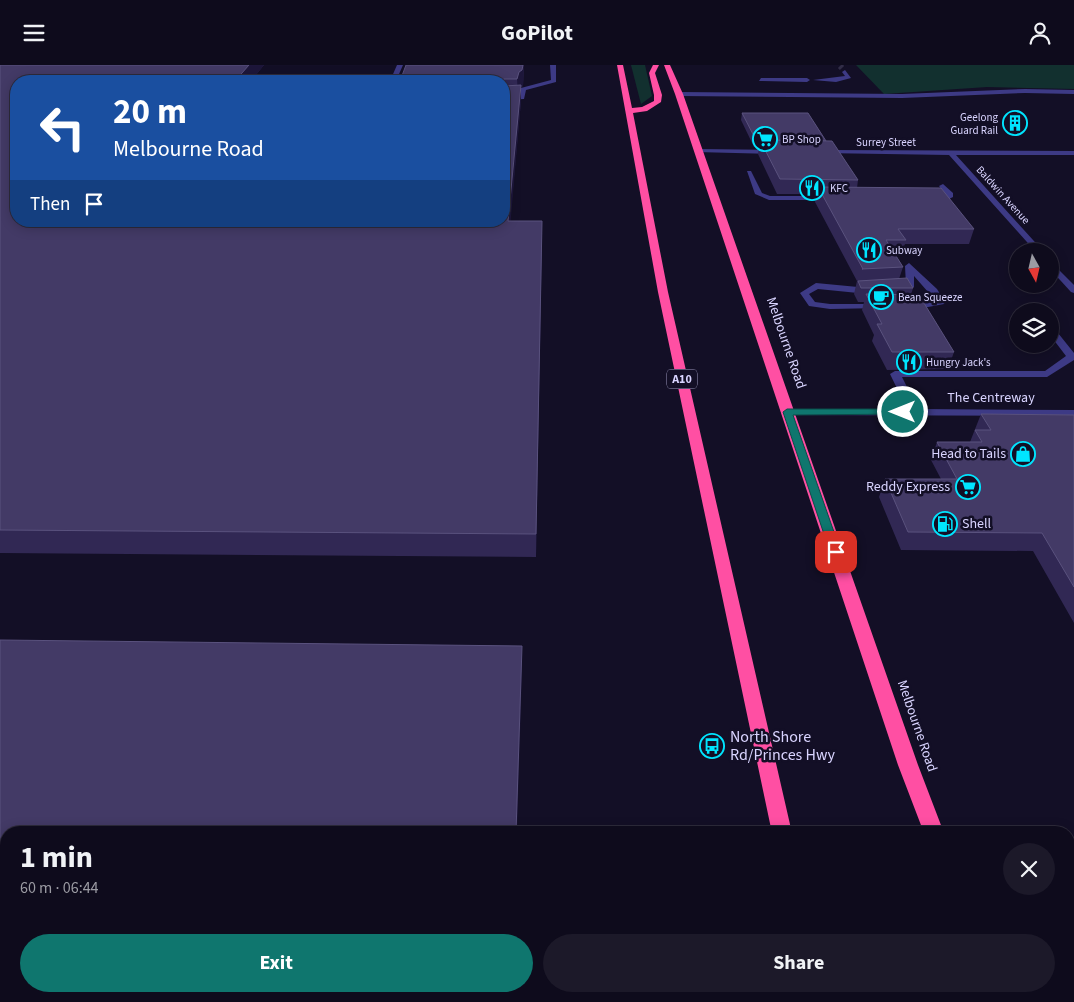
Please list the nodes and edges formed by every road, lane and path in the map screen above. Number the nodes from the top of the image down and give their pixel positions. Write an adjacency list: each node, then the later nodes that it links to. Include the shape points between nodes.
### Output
1 (553, 65): 11 (street, via 554,81 523,89 522,98)
2 (620, 65): 12 (highway, A10)
3 (656, 65): 12 (highway, via 652,73 657,102 644,109)
4 (667, 65): 10 (highway, Melbourne Road)
5 (844, 70): 8 (street, via 849,77)
6 (761, 80): 7 (street)
7 (807, 80)
8 (816, 80)
9 (1074, 92): 10 (street, via 902,96)
10 (679, 94): 13 (highway, Melbourne Road)
11 (510, 98)
12 (629, 111): 30 (highway, A10, via 663,292)
13 (698, 151): 14 (street); 27 (highway, Melbourne Road)
14 (787, 152)
15 (816, 152): 16 (street, Surrey Street)
16 (951, 153): 17 (street, Surrey Street); 22 (street, Baldwin Avenue)
17 (1074, 153)
18 (749, 172): 20 (street, via 759,194 769,198)
19 (943, 186): 21 (street, via 950,195 945,199)
20 (838, 198)
21 (926, 199)
22 (1032, 243)
23 (909, 266): 23 (street, via 941,302 924,308 882,305 834,308 812,305 804,293 816,286 858,290 910,287)
24 (1059, 274): 25 (street)
25 (1074, 291)
26 (1059, 340): 28 (street, via 1072,357 1047,373 895,374)
27 (787, 412): 28 (street, The Centreway); 31 (highway, Melbourne Road)
28 (914, 412): 29 (street, The Centreway)
29 (1074, 413)
30 (780, 826)
31 (931, 826)

